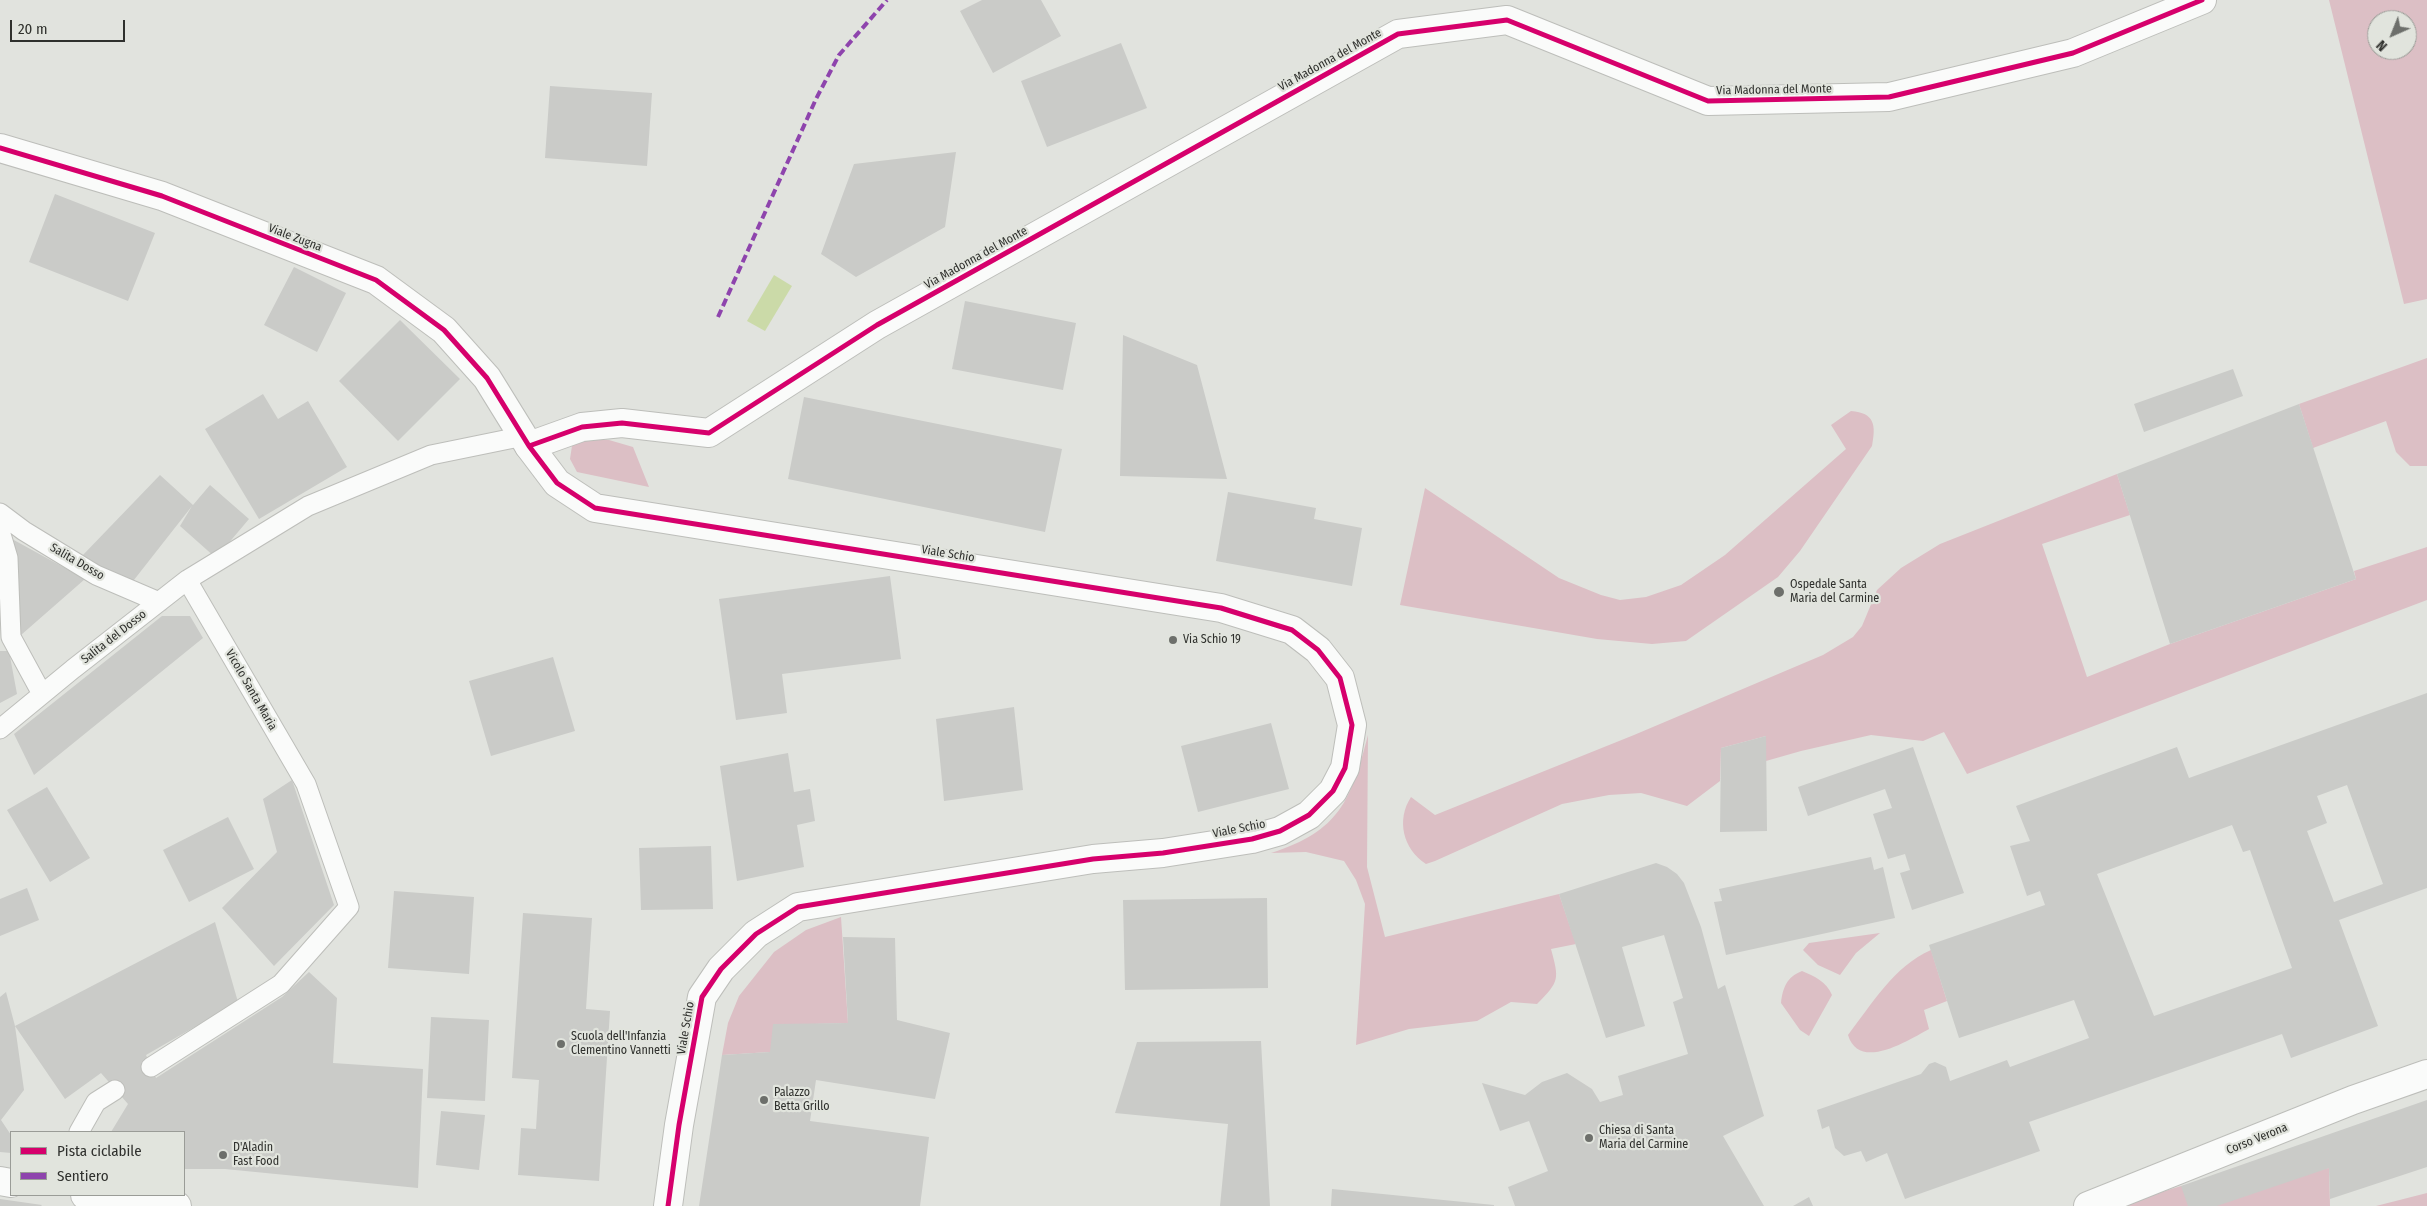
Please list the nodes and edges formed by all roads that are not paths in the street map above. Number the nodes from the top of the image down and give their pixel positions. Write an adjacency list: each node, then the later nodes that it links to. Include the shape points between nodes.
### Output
1 (2190, 1): 3 (street, Via Madonna del Monte, via 2073,53 1889,97 1708,102 1508,20 1398,34 877,325 709,433 622,424 582,427)
2 (0, 148): 3 (street, Viale Zugna, via 162,196 376,280 444,330 487,378)
3 (526, 441): 6 (lane, via 431,455 308,506); 16 (street, Viale Schio, via 557,483 595,508 1221,608 1292,630 1318,650 1340,678 1352,724 1345,768 1333,791 1309,814 1280,831 1252,839 1093,860 798,908 756,934 721,969 702,998)
4 (0, 512): 7 (lane, Salita Dosso, via 24,531 96,575)
5 (0, 531): 8 (lane, via 8,558 11,637)
6 (187, 580): 7 (lane, Salita del Dosso); 10 (lane, Vicolo Santa Maria, via 306,784 350,907 282,984)
7 (159, 602): 8 (lane, Salita del Dosso)
8 (42, 694): 9 (lane, Salita del Dosso)
9 (0, 729)
10 (151, 1067)
11 (2427, 1074): 17 (street, Corso Verona, via 2353,1100)
12 (116, 1090): 13 (lane, via 96,1102)
13 (80, 1131)
14 (96, 1199): 15 (street)
15 (177, 1206)
16 (668, 1206)
17 (2088, 1206)

